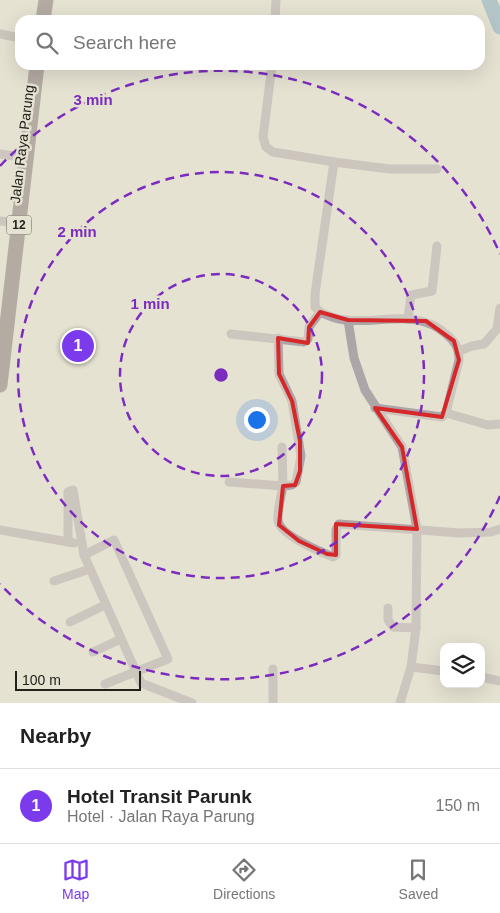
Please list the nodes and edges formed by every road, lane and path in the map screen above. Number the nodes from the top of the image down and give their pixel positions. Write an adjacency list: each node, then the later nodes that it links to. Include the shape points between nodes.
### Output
1 (39, 0): 4 (highway)
2 (46, 0): 5 (highway)
3 (276, 0): 6 (street)
4 (38, 15)
5 (44, 15)
6 (275, 15)
7 (0, 34): 8 (street)
8 (15, 37)
9 (31, 70): 13 (highway, Jalan Raya Parung / 12)
10 (36, 70): 16 (highway, Jalan Raya Parung / 12)
11 (271, 70): 14 (street, via 263,137 266,147 273,152)
12 (0, 154): 13 (street)
13 (21, 157): 16 (highway, Jalan Raya Parung / 12)
14 (334, 162): 15 (street, via 390,169); 19 (street, via 315,294 315,307)
15 (437, 169)
16 (11, 222): 24 (highway, Jalan Raya Parung / 12); 26 (highway, Jalan Raya Parung / 12)
17 (437, 246): 20 (street, via 432,291 411,295)
18 (500, 308): 25 (street, via 497,329 484,344)
19 (320, 312): 21 (street); 23 (street, via 309,327 307,341)
20 (408, 319): 21 (street); 25 (street, via 426,321 440,329)
21 (348, 320): 28 (street, via 354,358)
22 (231, 334): 23 (street)
23 (278, 338): 33 (street, via 278,374 292,401 301,456 296,482)
24 (0, 343)
25 (459, 351): 29 (street)
26 (1, 360): 27 (highway, Jalan Raya Parung / 12)
27 (0, 385)
28 (375, 408): 29 (street, via 437,418); 34 (street, via 402,447)
29 (446, 413): 30 (street, via 488,425)
30 (500, 424)
31 (282, 447): 33 (street)
32 (229, 482): 33 (street)
33 (284, 486): 34 (street, via 279,525 299,541 333,557 336,555 339,524)
34 (417, 529): 35 (street, via 480,533); 45 (street)
35 (500, 529)
36 (0, 530): 37 (street)
37 (68, 542): 38 (street); 38 (street, via 68,492 73,490)
38 (81, 543): 39 (street)
39 (84, 555): 40 (street); 51 (street, via 114,540 168,659)
40 (90, 569): 41 (street); 42 (street)
41 (54, 581)
42 (105, 605): 44 (street); 46 (street)
43 (388, 608): 45 (street, via 388,620 393,627)
44 (70, 622)
45 (416, 628): 48 (street)
46 (121, 639): 47 (street); 51 (street)
47 (93, 652)
48 (411, 667): 50 (street); 57 (street)
49 (273, 669): 56 (street)
50 (440, 671)
51 (137, 672): 54 (street); 55 (street, via 143,685)
52 (485, 678): 53 (street)
53 (500, 681)
54 (105, 684)
55 (192, 703)
56 (272, 703)
57 (400, 703)

